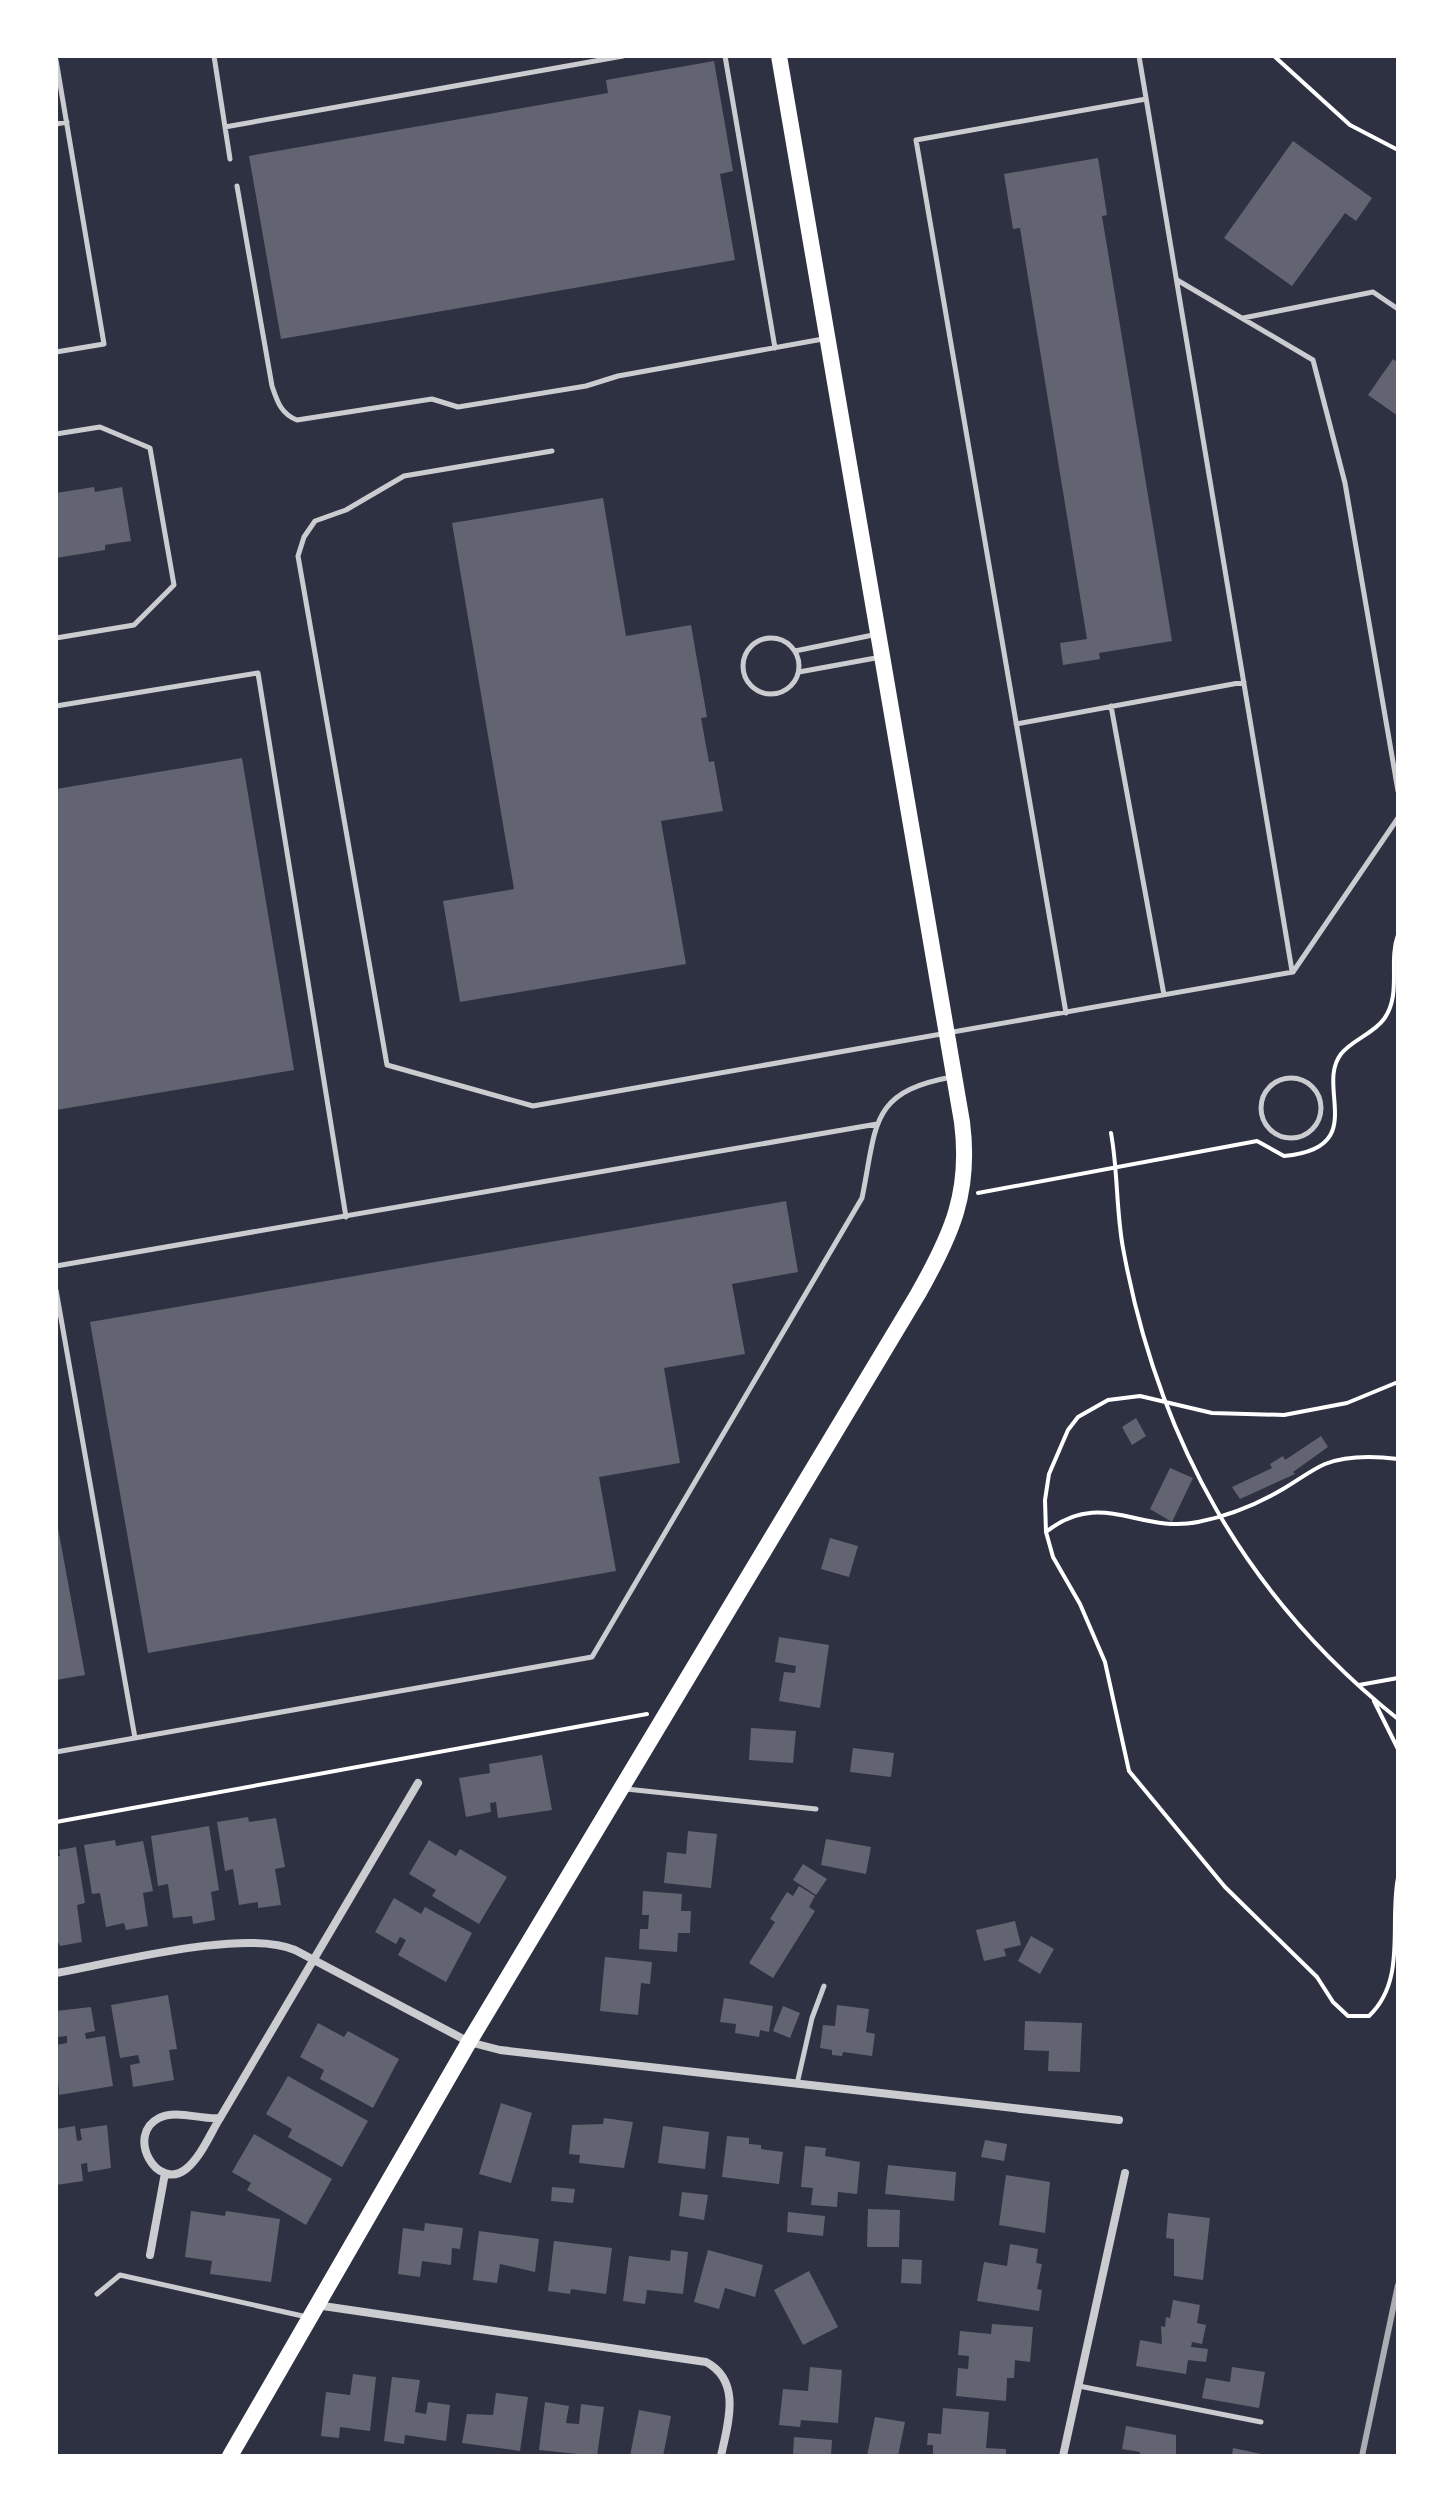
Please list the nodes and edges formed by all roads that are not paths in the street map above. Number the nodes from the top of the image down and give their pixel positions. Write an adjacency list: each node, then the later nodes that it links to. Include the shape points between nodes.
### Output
1 (214, 56): 10 (lane)
2 (623, 56): 10 (lane)
3 (725, 56): 17 (lane)
4 (779, 56): 16 (main road)
5 (1139, 56): 7 (lane)
6 (56, 60): 8 (lane)
7 (1146, 99): 13 (lane); 29 (lane, via 916,140)
8 (67, 122): 9 (lane); 18 (lane, via 104,344)
9 (56, 124)
10 (225, 127): 11 (lane)
11 (230, 159)
12 (237, 186): 17 (lane, via 272,386 279,406 297,420 432,399 458,407)
13 (1177, 280): 15 (lane); 26 (lane)
14 (1398, 309): 15 (lane, via 1373,292)
15 (1242, 318): 30 (lane, via 1313,360 1345,483)
16 (828, 338): 17 (lane); 21 (main road)
17 (775, 348)
18 (56, 352)
19 (56, 434): 22 (lane, via 100,427 150,448 174,585 134,625)
20 (552, 451): 35 (lane, via 404,476 346,510 315,521 300,547 387,1065 533,1106)
21 (878, 634): 23 (lane); 24 (main road)
22 (56, 638)
23 (795, 651): 25 (lane); 25 (lane, via 781,639 755,643 745,657 745,675 756,689 773,694 790,687)
24 (882, 657): 25 (lane); 35 (main road)
25 (799, 672)
26 (1244, 682): 28 (lane); 32 (lane)
27 (56, 706): 39 (lane, via 258,673)
28 (1111, 706): 29 (lane); 33 (lane)
29 (1016, 724): 34 (lane)
30 (1398, 791)
31 (1398, 818): 32 (lane)
32 (1293, 972): 33 (lane)
33 (1164, 995): 34 (lane)
34 (1066, 1013): 35 (lane)
35 (948, 1035): 36 (main road)
36 (954, 1077): 38 (lane, via 917,1084 893,1098); 45 (main road, via 965,1143 958,1215 918,1294)
37 (1300, 1078): 37 (lane, via 1280,1079 1261,1100 1262,1120 1286,1138 1306,1134 1319,1119 1320,1099)
38 (877, 1124): 39 (lane); 42 (lane, via 862,1198 592,1657)
39 (346, 1217): 40 (lane)
40 (56, 1266)
41 (56, 1290): 42 (lane)
42 (135, 1738): 43 (lane)
43 (56, 1752)
44 (418, 1783): 47 (street)
45 (622, 1789): 46 (lane); 50 (main road)
46 (816, 1809)
47 (313, 1960): 48 (street, via 284,1945 251,1941); 50 (street); 52 (street)
48 (56, 1973)
49 (824, 1986): 51 (lane)
50 (469, 2042): 51 (street, via 524,2054); 58 (main road)
51 (797, 2085): 53 (street)
52 (220, 2118): 54 (street, via 189,2166 180,2173); 54 (street, via 171,2115 153,2122 145,2133 145,2151 152,2165)
53 (1119, 2120)
54 (165, 2173): 56 (street)
55 (1125, 2173): 59 (street)
56 (150, 2255)
57 (97, 2294): 58 (lane, via 120,2275)
58 (312, 2311): 61 (main road); 62 (street, via 706,2362 724,2377 730,2396)
59 (1078, 2386): 60 (lane); 63 (street)
60 (1261, 2422)
61 (230, 2456)
62 (721, 2456)
63 (1063, 2456)

